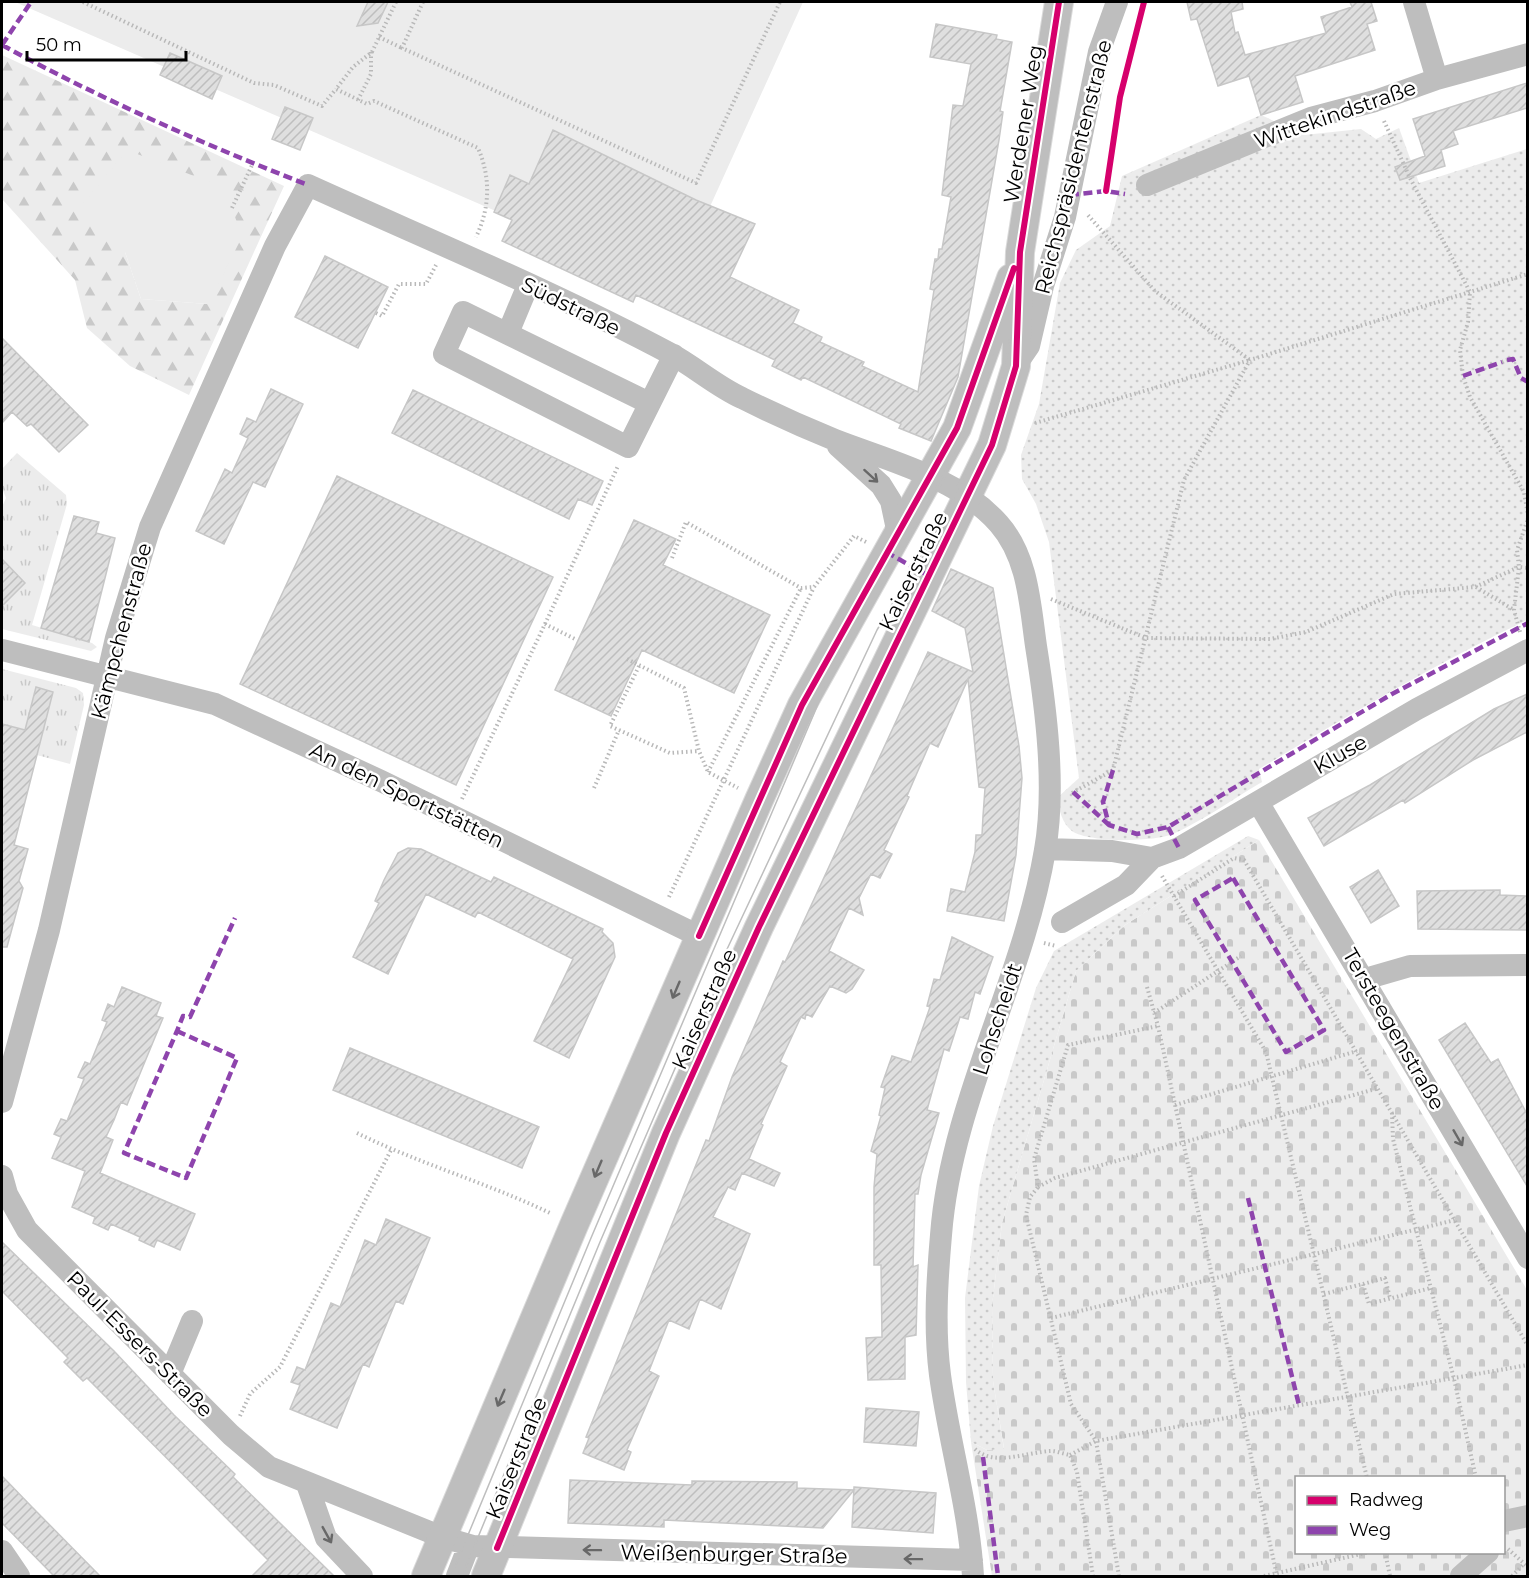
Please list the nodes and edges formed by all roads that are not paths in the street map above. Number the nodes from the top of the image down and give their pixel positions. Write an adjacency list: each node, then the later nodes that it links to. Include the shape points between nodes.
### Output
1 (1059, 2): 8 (main road, Werdener Weg)
2 (1117, 2): 12 (street, Reichspräsidentenstraße, via 1099,52 1070,195 1029,346)
3 (1414, 2): 5 (street)
4 (1527, 54): 5 (street, Wittekindstraße)
5 (1437, 79): 7 (street, Wittekindstraße, via 1311,118)
6 (308, 185): 9 (street, Südstraße); 20 (street, Kämpchenstraße, via 275,246 150,528)
7 (1147, 185)
8 (1020, 252): 12 (main road, Werdener Weg); 15 (main road, Werdener Weg, via 968,400)
9 (528, 285): 10 (street); 11 (street, Südstraße)
10 (508, 333): 13 (street); 13 (street, via 463,312 444,354 628,447)
11 (674, 355): 13 (street); 14 (street, Südstraße, via 736,396)
12 (1016, 366): 16 (main road, Werdener Weg, via 992,445)
13 (649, 403)
14 (828, 437): 15 (street, Südstraße); 17 (street, Südstraße, one-way to 17, via 881,485 891,501)
15 (931, 478): 16 (street, Südstraße); 17 (main road, Kaiserstraße)
16 (967, 497): 22 (street, Lohscheidt, via 1004,529 1021,560 1045,722 1049,791); 38 (main road, Kaiserstraße, via 759,927 666,1133)
17 (892, 543): 25 (main road, Kaiserstraße, via 802,705)
18 (1525, 642): 21 (street, Kluse)
19 (2, 650): 20 (street, An den Sportstätten)
20 (106, 678): 25 (street, An den Sportstätten, via 215,704); 28 (street, Kämpchenstraße, via 49,930)
21 (1258, 802): 23 (street, Kluse, via 1179,848); 27 (street, Tersteegenstraße)
22 (1045, 849): 23 (street, via 1112,850); 41 (street, Lohscheidt, via 1023,938 955,1152 941,1229 936,1302 940,1372 968,1524)
23 (1152, 858): 24 (street, Kluse, via 1126,885)
24 (1062, 922)
25 (699, 936): 36 (main road, Kaiserstraße, one-way to 36)
26 (1527, 965): 27 (street, via 1410,966)
27 (1365, 979): 30 (street, Tersteegenstraße, one-way to 30)
28 (2, 1102)
29 (2, 1176): 32 (street, Paul-Essers-Straße, via 7,1194 27,1230)
30 (1527, 1258)
31 (192, 1321): 32 (street)
32 (170, 1374): 33 (street, Paul-Essers-Straße, via 231,1436 269,1467)
33 (307, 1484): 36 (street, Paul-Essers-Straße); 43 (street, one-way to 43, via 326,1538)
34 (1527, 1516): 35 (street)
35 (1505, 1521)
36 (442, 1537): 37 (street, Paul-Essers-Straße); 44 (main road, Kaiserstraße)
37 (469, 1545): 38 (street, Weißenburger Straße); 45 (street)
38 (497, 1548): 41 (street, Weißenburger Straße, one-way to 38); 46 (main road, Kaiserstraße)
39 (2, 1551): 42 (street)
40 (1486, 1554): 47 (street)
41 (972, 1568)
42 (16, 1576)
43 (362, 1576)
44 (426, 1576)
45 (457, 1576)
46 (486, 1576)
47 (1461, 1576)

